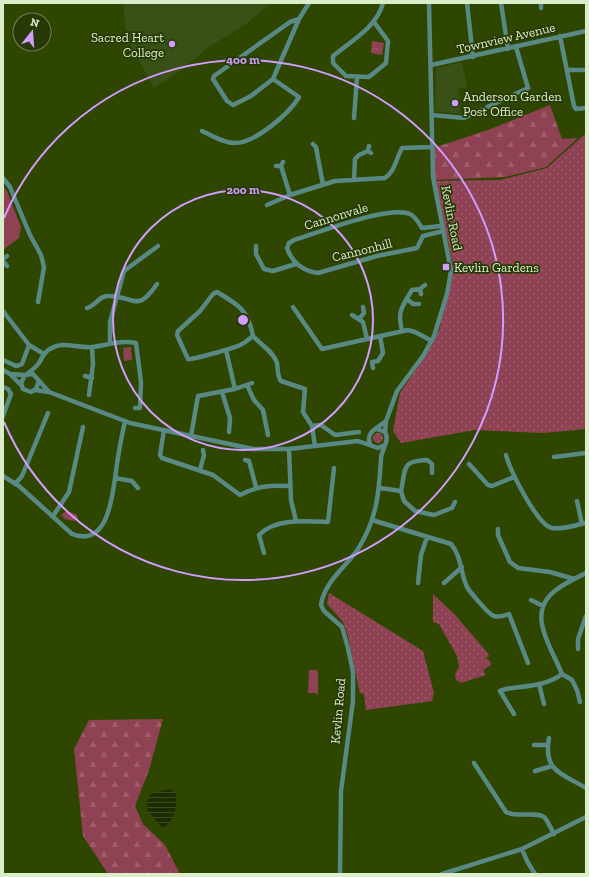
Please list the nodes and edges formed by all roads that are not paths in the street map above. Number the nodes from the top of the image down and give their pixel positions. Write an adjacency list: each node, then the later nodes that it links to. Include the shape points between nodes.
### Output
1 (309, 3): 6 (street)
2 (383, 3): 7 (street)
3 (429, 3): 13 (street, Kevlin Road)
4 (466, 3): 12 (street)
5 (500, 3): 11 (street)
6 (299, 19): 17 (street); 17 (street, via 290,22 213,79 227,101 233,105 251,96)
7 (374, 22): 16 (street, via 388,40 386,63 369,77); 16 (street, via 333,56 333,63 346,76)
8 (586, 31): 9 (street, Townview Avenue)
9 (560, 36): 10 (street, Townview Avenue); 14 (street)
10 (516, 47): 11 (street, Townview Avenue); 19 (street, via 528,88 464,118)
11 (508, 49): 12 (street, Townview Avenue)
12 (473, 57): 13 (street, Townview Avenue)
13 (431, 65): 19 (street, Kevlin Road)
14 (567, 70): 15 (street); 18 (street, via 574,106 576,109)
15 (586, 70)
16 (357, 78): 20 (street)
17 (273, 79): 21 (street, via 299,97 275,122 248,141 242,142 225,142)
18 (586, 108)
19 (432, 115): 23 (street, Kevlin Road)
20 (354, 118)
21 (202, 131)
22 (316, 145): 28 (street)
23 (432, 147): 27 (street, via 402,148 392,170 385,178); 31 (street, Kevlin Road, via 433,183)
24 (370, 150): 27 (street, via 355,159)
25 (280, 165): 29 (street)
26 (3, 178): 42 (street, via 41,255 44,267)
27 (354, 179): 28 (street)
28 (323, 185): 29 (street)
29 (290, 195): 30 (street)
30 (267, 204)
31 (441, 226): 32 (street, Kevlin Road); 36 (street, Cannonvale, via 422,228 412,214 404,213 378,215 350,222 294,240 288,245 288,252)
32 (443, 231): 36 (street, Cannonhill, via 424,236 417,248 376,256 318,273 309,272); 54 (street, Kevlin Road, via 451,271)
33 (158, 246): 40 (street, via 124,271)
34 (256, 246): 36 (street, via 256,254 264,269 273,271)
35 (4, 259): 37 (street)
36 (296, 264)
37 (7, 266)
38 (157, 284): 40 (street, via 144,300 138,302)
39 (425, 285): 41 (street, via 421,291 412,290)
40 (117, 298): 46 (street, via 102,297 92,307); 55 (street, via 110,322)
41 (407, 299): 43 (street, via 413,304); 50 (street, via 399,317)
42 (38, 302)
43 (419, 304)
44 (293, 307): 53 (street, via 322,349)
45 (363, 307): 49 (street, via 364,313)
46 (87, 308)
47 (3, 311): 56 (street)
48 (352, 315): 49 (street)
49 (358, 319): 53 (street, via 363,322)
50 (402, 331): 52 (street); 54 (street, via 415,332)
51 (253, 336): 58 (street, via 242,345); 58 (street, via 245,312 217,292 213,294 176,335 188,359); 83 (street, via 273,355 281,382 305,388 303,412)
52 (380, 336): 53 (street); 62 (street, via 383,353 378,361 372,362)
53 (367, 339)
54 (432, 341): 82 (street, Kevlin Road, via 397,391)
55 (110, 343): 57 (street); 78 (street, via 136,343 141,382 140,408)
56 (29, 345): 59 (street); 60 (street, via 22,364 16,366)
57 (92, 347): 59 (street, via 60,345); 67 (street)
58 (226, 350): 73 (street)
59 (44, 354): 61 (street)
60 (3, 360)
61 (38, 364): 65 (street); 68 (street)
62 (373, 368)
63 (3, 370): 64 (street)
64 (10, 374): 65 (street); 71 (street)
65 (26, 375): 68 (street, via 33,374); 71 (street, via 21,380)
66 (85, 376): 67 (street)
67 (92, 378): 77 (street)
68 (38, 380): 74 (street, via 38,387); 75 (street)
69 (252, 383): 70 (street)
70 (246, 385): 73 (street); 90 (street, via 263,410)
71 (21, 386): 74 (street, via 28,392)
72 (3, 387): 80 (street, via 11,394)
73 (235, 389): 76 (street)
74 (35, 390): 75 (street)
75 (49, 392): 81 (street)
76 (222, 392): 87 (street, via 230,418); 92 (street, via 198,396)
77 (89, 395)
78 (135, 408)
79 (48, 413): 112 (street, via 22,476)
80 (3, 416)
81 (125, 421): 86 (street); 111 (street)
82 (386, 421): 85 (street, Kevlin Road); 89 (street, Kevlin Road)
83 (312, 426): 88 (street, via 321,425 335,435); 96 (street)
84 (83, 427): 120 (street, via 71,487)
85 (377, 429): 89 (street); 91 (street)
86 (164, 430): 92 (street); 107 (street, via 160,455 162,458)
87 (228, 432)
88 (359, 432)
89 (385, 432): 95 (street)
90 (268, 435)
91 (369, 435): 93 (street); 94 (street)
92 (191, 436): 98 (street, via 253,449)
93 (358, 441): 94 (street); 96 (street)
94 (370, 444): 97 (street)
95 (385, 445): 97 (street); 102 (street, Kevlin Road)
96 (315, 446): 98 (street)
97 (378, 448): 102 (street, Kevlin Road)
98 (289, 449): 113 (street)
99 (203, 450): 107 (street)
100 (586, 453): 103 (street)
101 (506, 455): 110 (street)
102 (382, 457): 116 (street, Kevlin Road)
103 (554, 457)
104 (245, 460): 114 (street, via 249,461)
105 (470, 464): 110 (street, via 488,485 492,486)
106 (334, 468): 122 (street, via 328,522)
107 (200, 470): 114 (street, via 214,476 240,495)
108 (432, 473): 117 (street, via 432,464 428,460 411,461 408,463)
109 (3, 476): 112 (street)
110 (514, 477): 123 (street, via 543,524 558,528)
111 (115, 478): 115 (street, via 132,481); 120 (street, via 106,518 97,532 82,538 72,534)
112 (15, 484): 120 (street)
113 (289, 486): 114 (street); 122 (street)
114 (256, 487)
115 (138, 488)
116 (380, 488): 117 (street); 121 (street, Kevlin Road)
117 (401, 491): 119 (street, via 404,501 415,511 434,516 452,508)
118 (577, 501): 123 (street)
119 (455, 502)
120 (53, 516)
121 (372, 520): 125 (street); 152 (street, Kevlin Road, via 358,549 334,579 321,602 324,611 342,627 353,672 341,791)
122 (296, 521): 126 (street, via 263,530 260,534)
123 (584, 523)
124 (498, 529): 129 (street, via 498,535 510,562 518,568 550,572)
125 (427, 537): 127 (street, via 450,544 456,550); 130 (street)
126 (264, 553)
127 (462, 567): 131 (street); 136 (street, via 468,588 491,615 509,614)
128 (585, 575): 129 (street)
129 (574, 579): 133 (street, via 556,590)
130 (418, 583)
131 (444, 583)
132 (530, 600): 133 (street)
133 (543, 606): 137 (street, via 540,622)
134 (586, 616): 135 (street, via 578,640)
135 (578, 649)
136 (528, 663)
137 (562, 674): 138 (street, via 556,679); 139 (street, via 572,680)
138 (539, 684): 140 (street); 141 (street, via 500,691)
139 (580, 702)
140 (544, 704)
141 (514, 714)
142 (549, 738): 144 (street)
143 (534, 745): 144 (street)
144 (548, 745): 146 (street, via 546,752)
145 (474, 763): 150 (street, via 506,812 544,817)
146 (552, 766): 147 (street); 148 (street)
147 (535, 771)
148 (586, 788)
149 (586, 817): 150 (street)
150 (554, 834): 151 (street)
151 (522, 849): 153 (street); 154 (street)
152 (340, 874)
153 (442, 874)
154 (535, 874)

